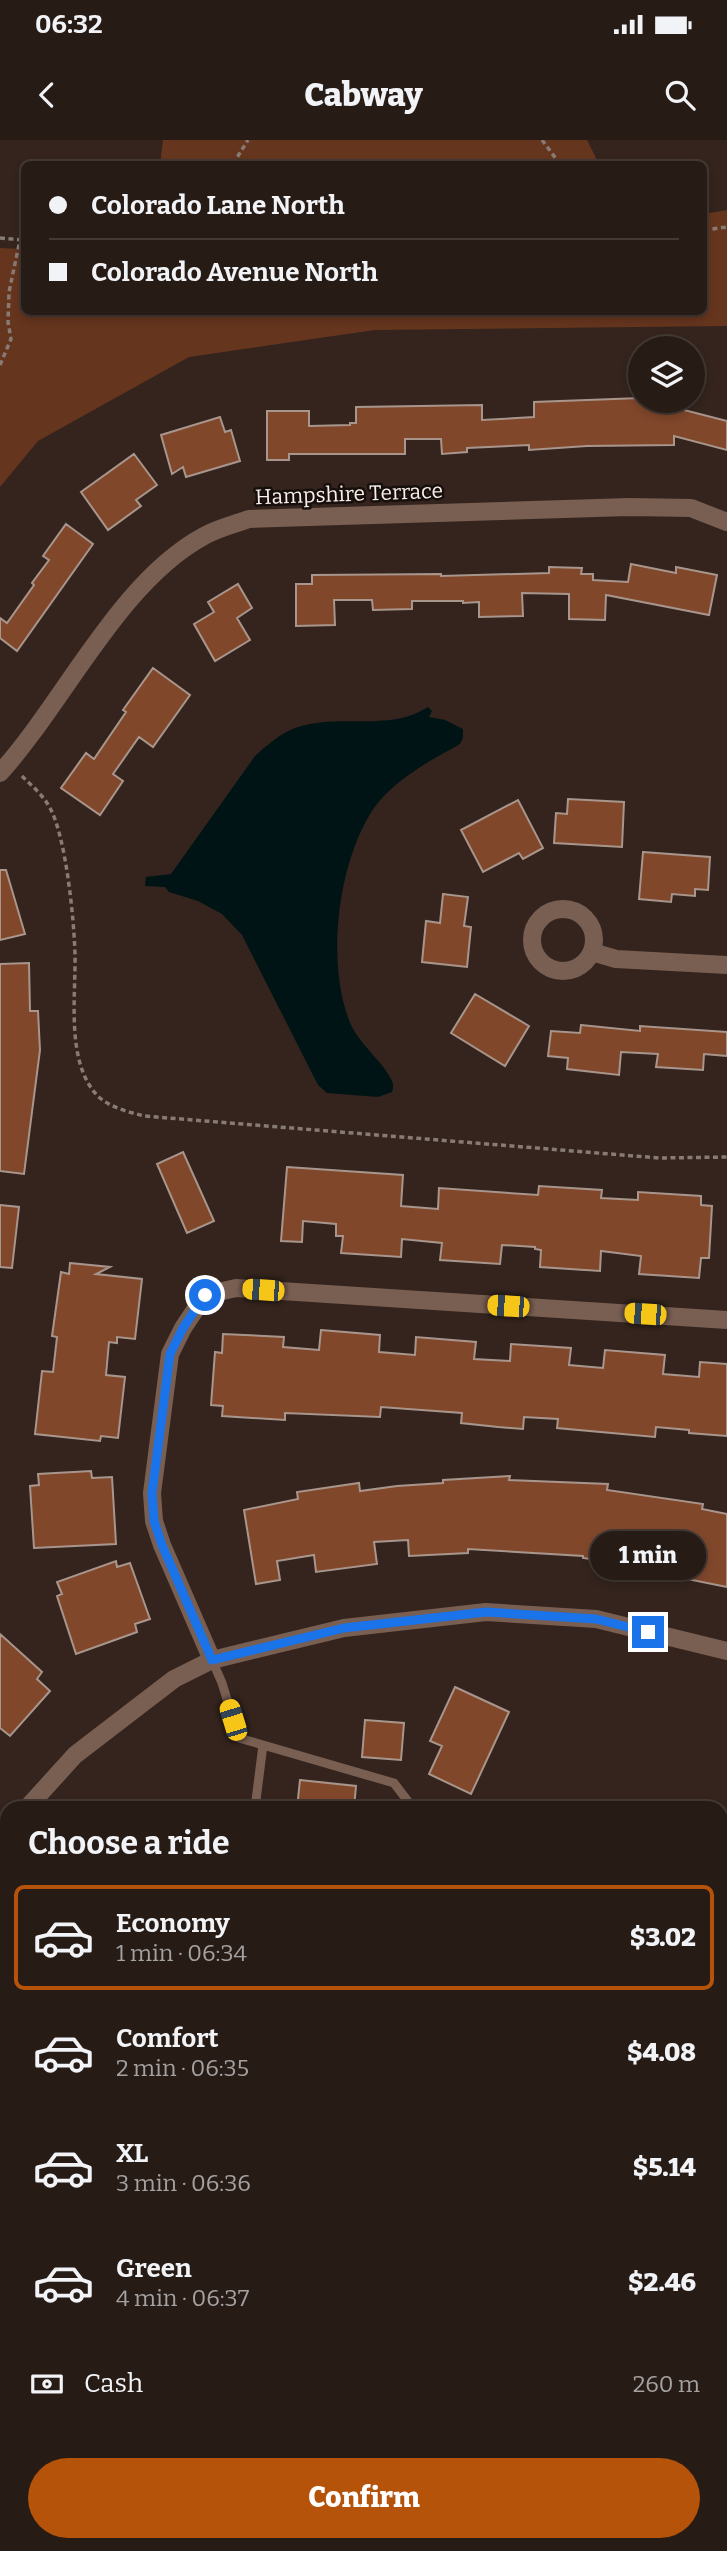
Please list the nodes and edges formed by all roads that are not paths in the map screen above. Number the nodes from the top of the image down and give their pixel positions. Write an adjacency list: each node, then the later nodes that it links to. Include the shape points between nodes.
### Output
1 (727, 522): 2 (street, Hampshire Terrace, via 691,508 629,507 250,519 205,535 153,572)
2 (9, 772)
3 (592, 952): 4 (street, via 615,959)
4 (727, 965)
5 (727, 1320): 7 (street, via 236,1288 205,1295 170,1354 152,1493 162,1545)
6 (727, 1651): 7 (street, via 596,1619 486,1612 344,1628)
7 (212, 1660): 8 (lane, via 239,1738); 9 (street, via 174,1679 75,1755)
8 (263, 1745): 10 (lane); 11 (lane, via 394,1783)
9 (33, 1801)
10 (256, 1801)
11 (408, 1801)

